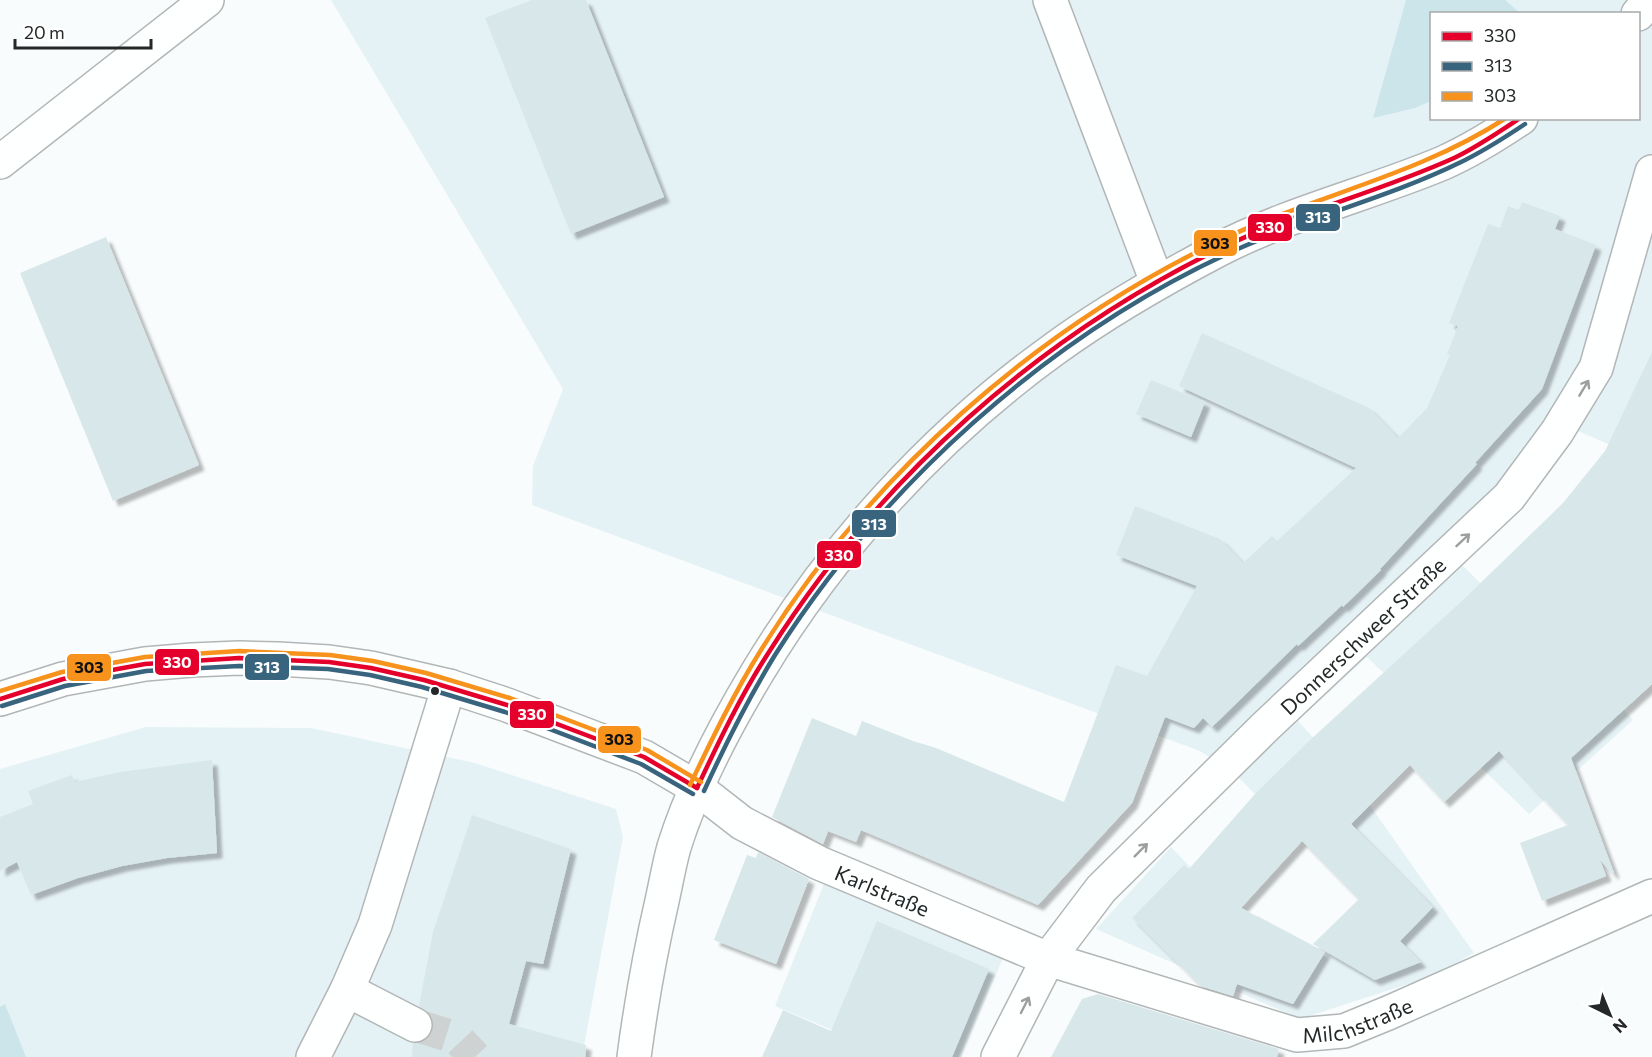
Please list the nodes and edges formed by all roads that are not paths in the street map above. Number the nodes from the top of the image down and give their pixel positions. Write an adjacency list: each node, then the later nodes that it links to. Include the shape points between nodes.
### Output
1 (207, 0): 4 (street)
2 (1050, 0): 6 (street)
3 (1518, 120): 6 (street, via 1446,162 1252,235)
4 (0, 162)
5 (1652, 172): 11 (street, Donnerschweer Straße, one-way to 5, via 1101,889 1265,727 1509,497 1557,432 1596,368)
6 (1157, 282): 9 (street, via 1092,322 1015,378 922,462 869,519 780,633 730,718)
7 (449, 686): 8 (street, Karlstraße, via 360,666 239,658 145,664 104,671); 9 (street, Karlstraße, via 644,757); 12 (street, via 375,925)
8 (0, 699)
9 (697, 788): 11 (street, Karlstraße, via 742,823 819,863); 15 (street, via 674,847 648,964)
10 (1652, 896): 11 (street, Milchstraße, via 1344,1031 1297,1035)
11 (1048, 959): 16 (street, Donnerschweer Straße, one-way to 11)
12 (347, 990): 13 (street); 14 (street)
13 (415, 1025)
14 (313, 1057)
15 (634, 1057)
16 (998, 1057)

